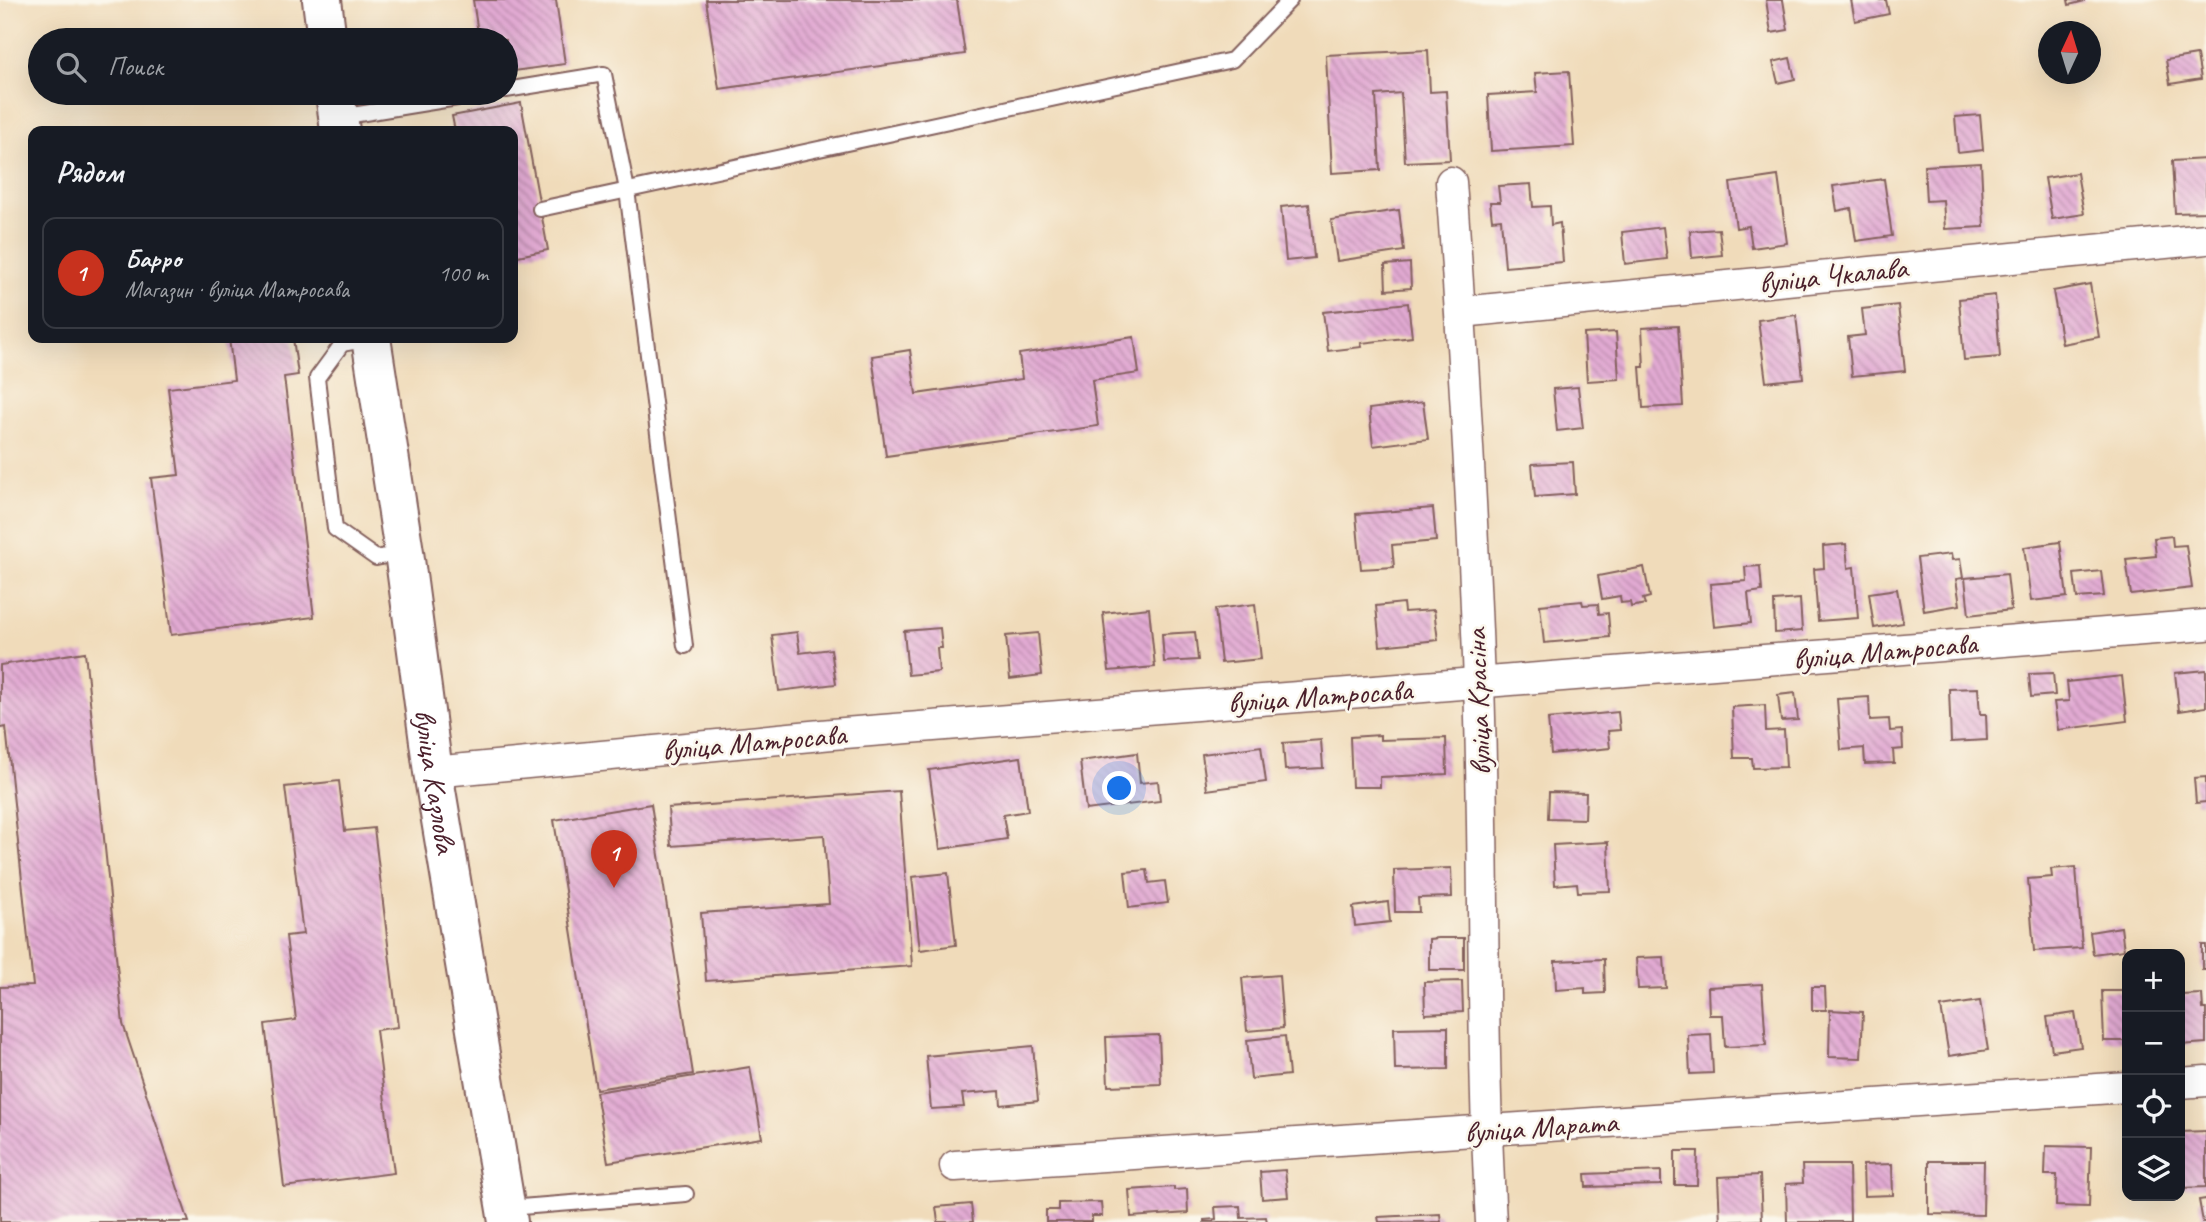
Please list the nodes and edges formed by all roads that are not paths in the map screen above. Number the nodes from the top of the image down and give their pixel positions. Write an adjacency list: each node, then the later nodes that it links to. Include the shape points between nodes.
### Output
1 (322, 0): 3 (main road)
2 (1290, 0): 8 (lane, via 1232,60)
3 (326, 28)
4 (518, 88): 8 (lane, via 604,74)
5 (402, 105): 6 (lane)
6 (338, 114)
7 (1451, 182): 11 (street, вуліца Красіна)
8 (627, 190): 9 (lane); 16 (lane)
9 (540, 209)
10 (2206, 239): 11 (street, вуліца Чкалава)
11 (1461, 312): 17 (street, вуліца Красіна)
12 (347, 343): 14 (lane, via 317,378 335,529 376,558)
13 (372, 343): 14 (main road, вуліца Казлова)
14 (404, 552): 18 (main road, вуліца Казлова)
15 (2206, 625): 17 (street, вуліца Матросава)
16 (685, 646)
17 (1479, 684): 18 (street, вуліца Матросава, via 832,734); 22 (street, вуліца Красіна)
18 (433, 772): 25 (main road, вуліца Казлова)
19 (2206, 1081): 20 (street)
20 (2185, 1083)
21 (2122, 1087): 22 (street, вуліца Марата)
22 (1486, 1130): 23 (street, вуліца Марата); 26 (street, вуліца Красіна)
23 (956, 1166)
24 (686, 1194): 25 (lane)
25 (507, 1215)
26 (1491, 1222)

